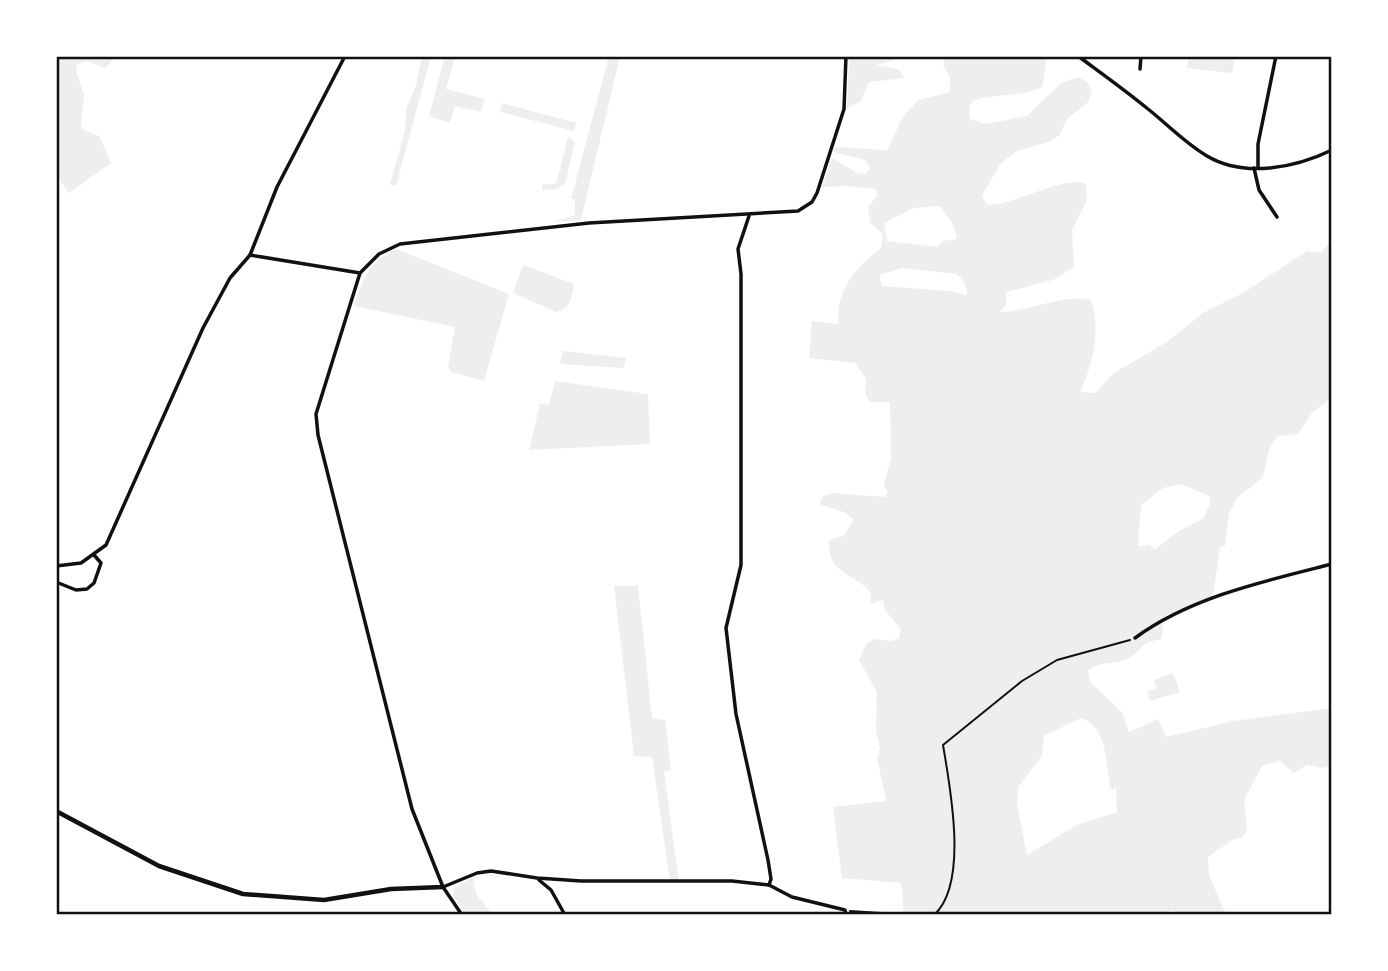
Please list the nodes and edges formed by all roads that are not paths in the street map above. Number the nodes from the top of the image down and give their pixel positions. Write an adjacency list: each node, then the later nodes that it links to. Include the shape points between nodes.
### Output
1 (345, 56): 11 (street, via 277,187)
2 (846, 56): 9 (street, via 844,109 817,194 799,211)
3 (1078, 56): 8 (street, via 1207,156 1222,164)
4 (1141, 56): 6 (street)
5 (1276, 56): 8 (street)
6 (1140, 69)
7 (1332, 150): 8 (street, via 1299,163)
8 (1256, 168): 10 (street, via 1259,190)
9 (749, 216): 12 (street, via 589,223 400,244 379,254); 20 (street, via 738,249 741,565 726,628 736,714)
10 (1277, 217)
11 (250, 256): 12 (street); 13 (street, via 230,278 203,328 106,545)
12 (360, 273): 21 (street, via 316,414 318,435 411,809)
13 (94, 555): 15 (street, via 80,563); 16 (street, via 101,563 100,570 87,589)
14 (1332, 564): 17 (street, via 1212,599 1154,624)
15 (56, 566)
16 (56, 582)
17 (1135, 638)
18 (56, 811): 21 (street, via 159,866 243,894 324,900)
19 (537, 878): 20 (street); 21 (street, via 491,871); 24 (street, via 551,890)
20 (769, 885): 22 (street)
21 (443, 887): 23 (street)
22 (846, 913)
23 (462, 915)
24 (565, 915)

